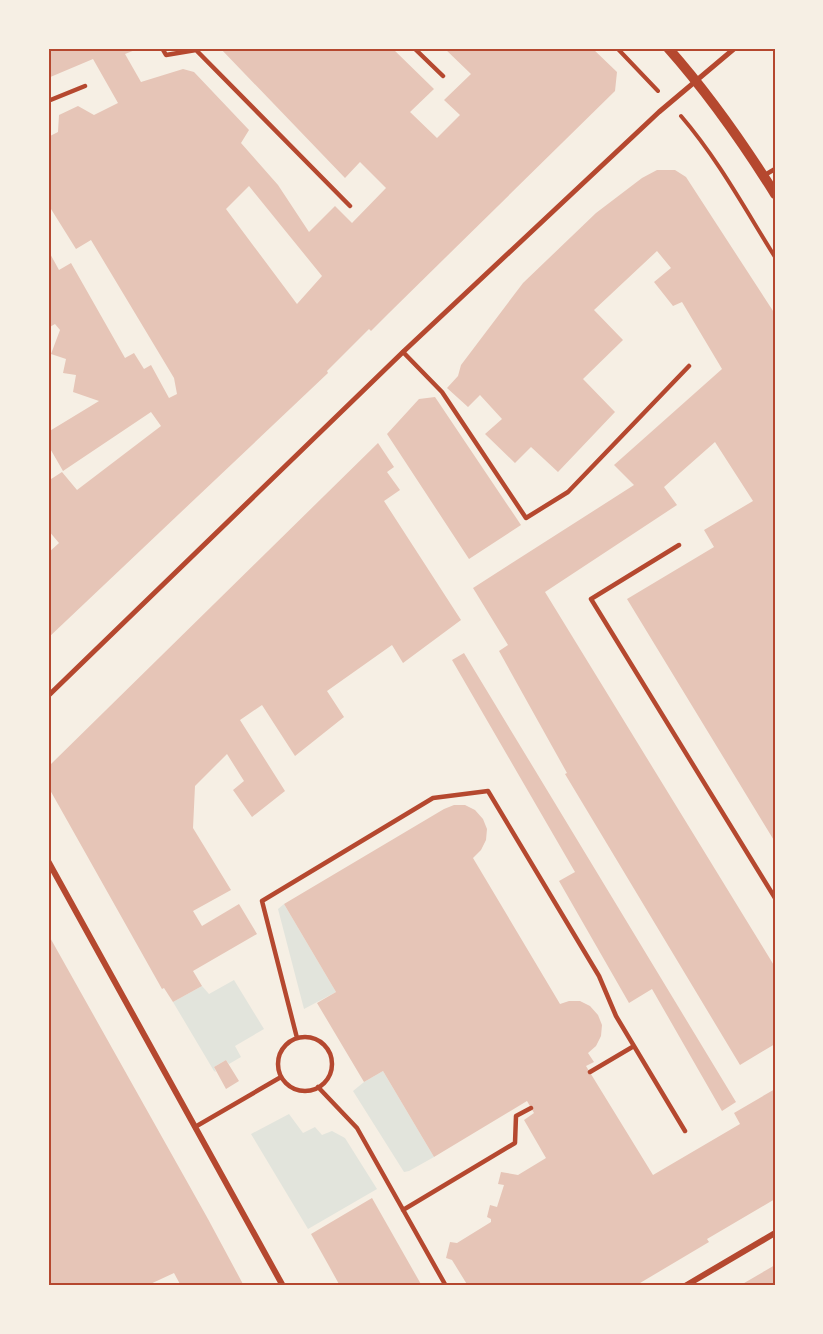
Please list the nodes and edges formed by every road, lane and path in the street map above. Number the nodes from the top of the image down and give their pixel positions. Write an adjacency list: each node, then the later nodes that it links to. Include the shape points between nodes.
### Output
1 (162, 48): 14 (lane, via 166,55 196,50)
2 (414, 48): 6 (lane)
3 (617, 48): 10 (path)
4 (668, 48): 7 (street)
5 (735, 48): 7 (street)
6 (443, 76)
7 (697, 81): 10 (street); 12 (street)
8 (85, 86): 9 (lane)
9 (48, 101)
10 (670, 103): 15 (path, via 699,137); 16 (street)
11 (775, 168): 12 (lane)
12 (764, 176): 13 (street)
13 (775, 194)
14 (350, 206)
15 (775, 257)
16 (403, 352): 17 (lane, via 442,392 526,518 568,492); 19 (street)
17 (689, 366)
18 (680, 545): 21 (lane, via 591,599)
19 (48, 696)
20 (48, 861): 28 (street)
21 (775, 898)
22 (297, 1038): 23 (lane, via 262,901 433,798 488,791 599,976); 25 (lane, via 284,1047 279,1057); 26 (lane, via 312,1038 328,1050 331,1071)
23 (634, 1046): 24 (lane); 29 (lane)
24 (590, 1072)
25 (281, 1077): 26 (lane, via 298,1090); 28 (lane)
26 (318, 1087): 30 (lane, via 357,1128)
27 (531, 1108): 30 (lane, via 516,1116 515,1143)
28 (195, 1127): 32 (street)
29 (685, 1131)
30 (403, 1210): 33 (lane)
31 (775, 1233): 34 (street)
32 (283, 1286)
33 (446, 1286)
34 (685, 1286)

